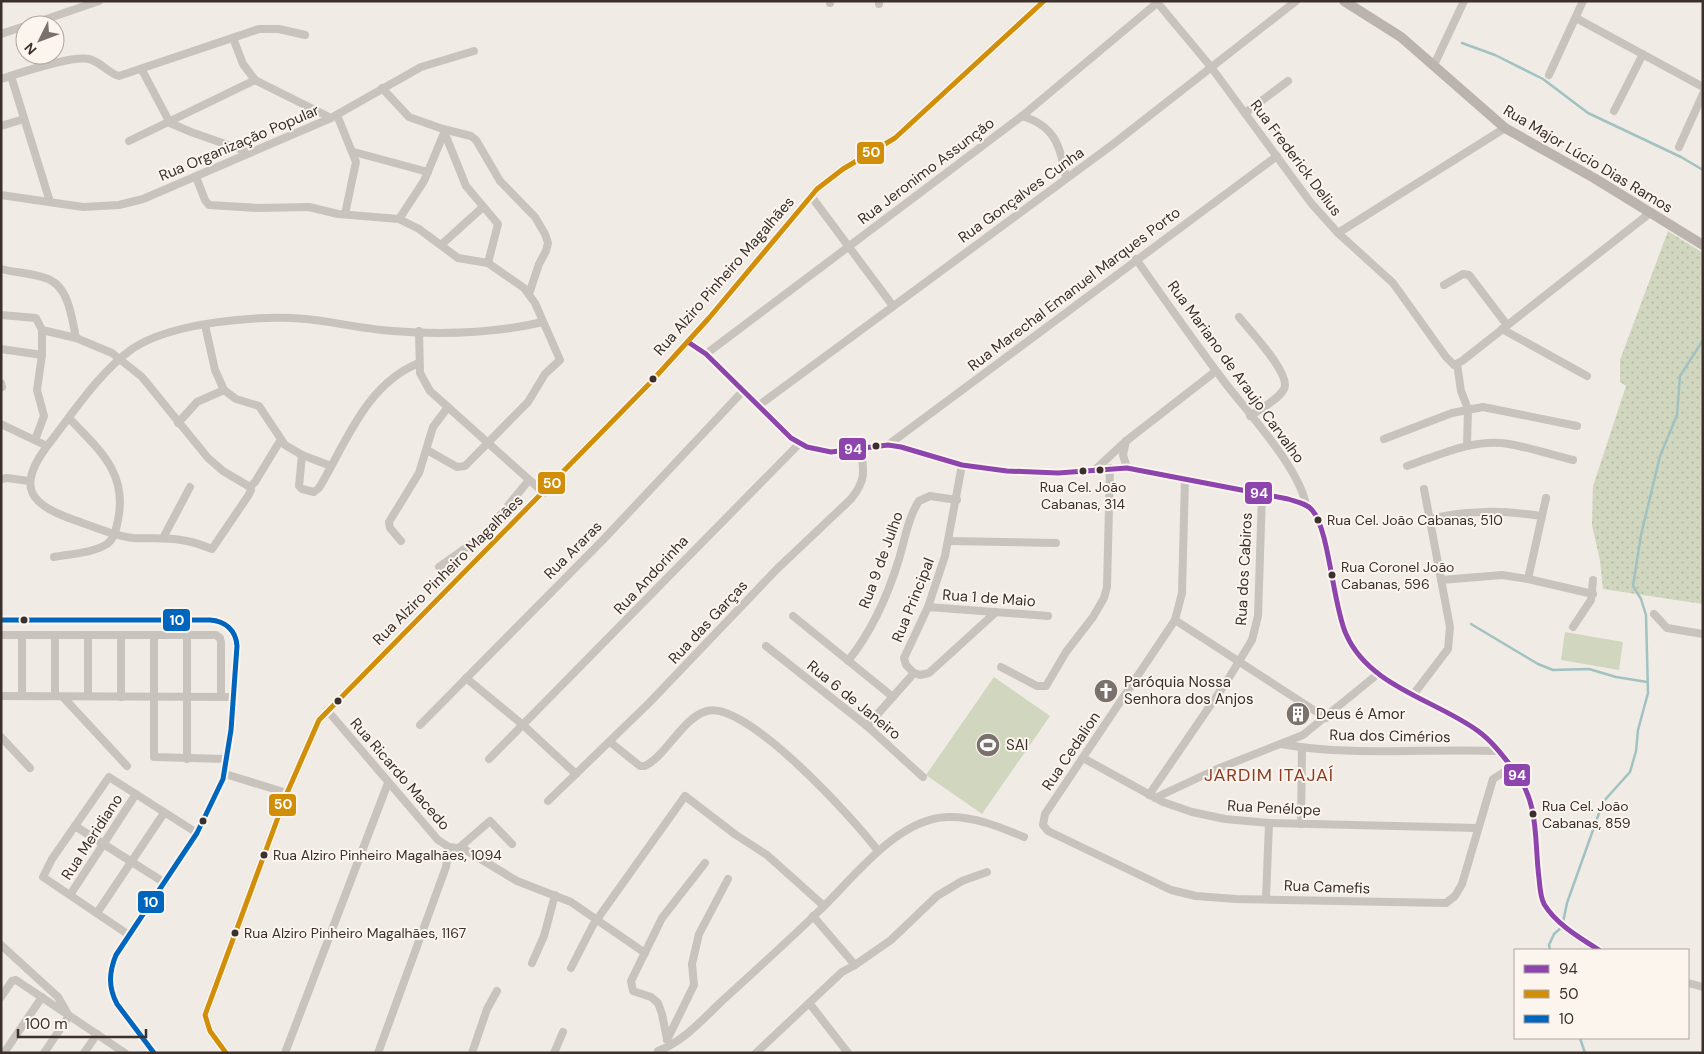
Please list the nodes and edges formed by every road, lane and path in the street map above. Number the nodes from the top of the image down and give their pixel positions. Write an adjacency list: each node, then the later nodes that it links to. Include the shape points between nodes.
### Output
1 (99, 1): 8 (street)
2 (1044, 1): 45 (street, Rua Alziro Pinheiro Magalhães, via 915,121 830,178)
3 (1296, 1): 17 (street, Rua Gonçalves Cunha)
4 (1344, 1): 16 (main road, Rua Major Lúcio Dias Ramos, via 1401,37)
5 (1464, 1): 16 (street)
6 (1583, 1): 9 (street)
7 (1156, 2): 17 (street, Rua Frederick Delius); 30 (street, Rua Jeronimo Assunção)
8 (58, 15)
9 (1576, 18): 15 (street); 19 (street)
10 (15, 29): 11 (street)
11 (1, 34)
12 (305, 35): 13 (street, via 268,28 251,30)
13 (233, 38): 18 (street); 22 (street, via 243,64)
14 (474, 51): 25 (street, Rua Organização Popular, via 421,67)
15 (1643, 54): 24 (street); 27 (street)
16 (1434, 65): 34 (main road, Rua Major Lúcio Dias Ramos)
17 (1211, 67): 28 (street, Rua Frederick Delius); 43 (street, Rua Gonçalves Cunha)
18 (142, 70): 20 (street, via 113,75 93,61 75,58); 32 (street)
19 (1549, 75)
20 (11, 76): 21 (street); 31 (street)
21 (1, 79)
22 (255, 80): 29 (street); 32 (street)
23 (1288, 81): 28 (street)
24 (1703, 87)
25 (382, 88): 29 (street, Rua Organização Popular); 35 (street, via 408,118)
26 (1703, 94): 37 (street)
27 (1614, 111)
28 (1245, 113): 40 (street, Rua Frederick Delius)
29 (334, 116): 38 (street, Rua Organização Popular); 39 (street)
30 (1022, 116): 43 (street, via 1041,124 1054,138); 54 (street, Rua Jeronimo Assunção)
31 (24, 119): 33 (street); 46 (street)
32 (170, 123): 36 (street); 38 (street)
33 (1, 126)
34 (1505, 128): 48 (main road, Rua Major Lúcio Dias Ramos); 51 (street)
35 (443, 131): 41 (street); 47 (street, via 466,186); 59 (street, via 471,136 476,140 500,182 541,224 548,243)
36 (129, 141)
37 (1679, 147)
38 (248, 152): 42 (street, Rua Organização Popular)
39 (354, 152): 41 (street); 49 (street, via 356,169)
40 (1277, 156): 51 (street, Rua Frederick Delius, via 1311,203); 55 (street, Rua Marechal Emanuel Marques Porto)
41 (428, 172): 50 (street)
42 (196, 177): 46 (street, Rua Organização Popular, via 120,205 83,207); 49 (street, via 204,200 210,205 309,207)
43 (1066, 178): 60 (street, Rua Gonçalves Cunha)
44 (1, 194): 46 (street, Rua Organização Popular)
45 (811, 196): 54 (street); 69 (street, Rua Alziro Pinheiro Magalhães)
46 (50, 202)
47 (483, 208): 52 (street); 56 (street, via 498,228)
48 (1650, 213): 53 (main road, Rua Major Lúcio Dias Ramos); 65 (street)
49 (345, 214): 50 (street)
50 (399, 219): 52 (street)
51 (1338, 233): 75 (street, Rua Frederick Delius, via 1393,283 1446,357)
52 (441, 245): 56 (street, via 458,258)
53 (1703, 245)
54 (849, 246): 60 (street); 71 (street, Rua Jeronimo Assunção)
55 (1136, 259): 76 (street, Rua Mariano de Araujo Carvalho); 96 (street, Rua Marechal Emanuel Marques Porto)
56 (488, 263): 59 (street, via 516,281)
57 (1, 269): 68 (street, via 50,279 62,291)
58 (1444, 285): 65 (street, via 1463,274 1469,275)
59 (529, 294): 63 (street)
60 (893, 306): 82 (street, Rua Gonçalves Cunha)
61 (1, 315): 66 (street, via 32,316 38,320)
62 (1239, 318): 85 (street, via 1279,367 1286,381 1283,391)
63 (543, 322): 67 (street, via 494,331); 94 (street, via 560,360 545,374 528,402)
64 (205, 325): 67 (street, via 263,318); 73 (street, via 164,333); 80 (street, via 215,370)
65 (1505, 327): 75 (street); 77 (street)
66 (42, 330): 68 (street); 72 (street)
67 (418, 331): 74 (street)
68 (76, 338): 73 (street, via 99,346)
69 (688, 342): 71 (street); 116 (street, Rua Alziro Pinheiro Magalhães)
70 (1, 349): 72 (street)
71 (706, 354): 81 (street)
72 (42, 355): 91 (street, via 38,390 44,416)
73 (120, 359): 86 (street); 87 (street, via 149,384)
74 (419, 364): 83 (street, via 425,384); 104 (street, via 399,376 366,406)
75 (1457, 364): 84 (street, via 1461,391)
76 (1216, 371): 85 (street, Rua Mariano de Araujo Carvalho); 93 (street)
77 (1587, 376)
78 (1, 383): 79 (street)
79 (2, 387)
80 (224, 390): 87 (street, via 196,402); 92 (street, via 261,408)
81 (743, 391): 82 (street); 156 (street, Rua Araras, via 602,541)
82 (758, 406): 95 (street)
83 (448, 407): 94 (street); 99 (street, via 434,427)
84 (1468, 409): 89 (street, via 1483,407); 90 (street); 98 (street)
85 (1250, 416): 120 (street, Rua Mariano de Araujo Carvalho, via 1297,478)
86 (69, 418): 97 (street); 123 (street, via 113,468 120,510)
87 (178, 423): 114 (street, via 208,458)
88 (1, 424): 91 (street)
89 (1577, 426)
90 (1384, 438)
91 (35, 440): 97 (street)
92 (280, 441): 101 (street); 114 (street)
93 (1126, 441): 107 (street, via 1124,455); 108 (street)
94 (487, 442): 99 (street, via 461,468); 111 (street)
95 (799, 444): 100 (street, via 831,452); 171 (street, Rua Andorinha)
96 (888, 445): 100 (street); 103 (street)
97 (47, 446): 112 (street)
98 (1467, 446): 102 (street, via 1508,444); 105 (street)
99 (427, 450): 125 (street, via 412,485 389,522)
100 (861, 450): 174 (street, Rua das Garças, via 864,478 851,499 777,569)
101 (302, 455): 104 (street); 104 (street, via 298,484 302,489 317,490)
102 (1573, 460)
103 (962, 464): 108 (street, via 1025,473); 119 (street, Rua Principal)
104 (331, 466)
105 (1407, 466)
106 (1110, 468): 107 (street); 108 (street); 153 (street, via 1107,587 1100,608 1066,652 1046,686 1037,686)
107 (1127, 468): 109 (street)
108 (1096, 469)
109 (1185, 478): 117 (street); 140 (street, Rua Cedalion, via 1182,594)
110 (1, 479): 112 (street)
111 (528, 480): 116 (street); 129 (street, via 484,535)
112 (29, 481): 123 (street, via 34,496 44,508)
113 (190, 487): 124 (street)
114 (250, 487): 124 (street, via 252,490 212,549 186,540)
115 (1424, 489): 122 (street)
116 (544, 493): 168 (street, Rua Alziro Pinheiro Magalhães)
117 (1262, 494): 120 (street); 152 (street, Rua dos Cabiros, via 1258,616 1252,640)
118 (1546, 498): 121 (street)
119 (957, 500): 126 (street, Rua Principal); 151 (street, Rua 9 de Julho, via 930,496 919,501 888,590 870,629)
120 (1306, 505): 155 (street, Rua Mariano de Araujo Carvalho, via 1319,523 1345,633 1360,656)
121 (1541, 516): 122 (street, via 1475,511); 130 (street)
122 (1430, 519): 131 (street)
123 (116, 534): 124 (street); 128 (street, via 99,548)
124 (163, 538)
125 (401, 541)
126 (949, 541): 127 (street); 134 (street, Rua Principal)
127 (1056, 544)
128 (54, 557)
129 (439, 567)
130 (1528, 579): 131 (street, via 1476,576); 133 (street)
131 (1440, 580): 157 (street, via 1450,627 1450,646)
132 (1593, 580): 133 (street)
133 (1593, 594): 141 (street)
134 (928, 608): 135 (street, Rua 1 de Maio); 154 (street, Rua Principal, via 904,658)
135 (996, 612): 138 (street, Rua 1 de Maio); 154 (street, via 929,673)
136 (1654, 614): 144 (street, via 1667,628)
137 (793, 616): 151 (street)
138 (1048, 616)
139 (1, 620): 166 (street, via 217,621 230,628 237,639)
140 (1175, 620): 152 (street); 178 (street, Rua Cedalion)
141 (1574, 627)
142 (1, 634): 143 (street)
143 (22, 634): 145 (street); 159 (street)
144 (1703, 634)
145 (55, 635): 146 (street); 164 (street)
146 (88, 635): 147 (street); 160 (street)
147 (121, 635): 149 (street); 165 (street)
148 (187, 635): 149 (street); 162 (street); 163 (street, via 216,635 220,638)
149 (154, 636): 161 (street)
150 (766, 646): 172 (street, Rua 6 de Janeiro)
151 (848, 661): 167 (street)
152 (1240, 661): 169 (street); 191 (street, Rua dos Cabiros)
153 (1001, 668)
154 (914, 673): 167 (street)
155 (1379, 673): 157 (street, Rua Mariano de Araujo Carvalho); 169 (street)
156 (466, 678): 170 (street, Rua Araras); 171 (street)
157 (1413, 695): 177 (street, Rua Mariano de Araujo Carvalho, via 1479,731)
158 (1, 696): 159 (street)
159 (22, 696): 164 (street)
160 (88, 696): 164 (street); 165 (street)
161 (154, 696): 162 (street); 165 (street); 179 (street, via 154,757)
162 (187, 696): 163 (street); 179 (street)
163 (221, 696): 166 (street)
164 (59, 697): 182 (street)
165 (121, 697)
166 (232, 697): 180 (street)
167 (893, 697): 172 (street)
168 (327, 710): 188 (street, Rua Ricardo Macedo); 189 (street, Rua Alziro Pinheiro Magalhães, via 313,731)
169 (1326, 718): 175 (street, via 1303,735)
170 (420, 725)
171 (523, 725): 181 (street, Rua Andorinha); 186 (street)
172 (868, 726): 187 (street, Rua 6 de Janeiro)
173 (1, 737): 183 (street)
174 (610, 742): 186 (street, Rua das Garças); 205 (street, via 640,766 645,766 702,713 715,710 729,714 778,747 802,768 840,805)
175 (1282, 744): 176 (street, Rua dos Cimérios); 191 (street)
176 (1302, 748): 177 (street, Rua dos Cimérios); 195 (street)
177 (1499, 751): 184 (street, Rua Mariano de Araujo Carvalho)
178 (1083, 758): 191 (street, Rua Penélope); 200 (street, Rua Cedalion, via 1043,820 1048,831)
179 (187, 759): 180 (street)
180 (226, 759): 185 (street)
181 (490, 759)
182 (127, 766)
183 (30, 768)
184 (1516, 772): 197 (street, Rua Camefis, via 1504,772 1493,779); 220 (street, Rua Mariano de Araujo Carvalho, via 1534,809 1544,904 1558,921)
185 (225, 774): 189 (street); 198 (street)
186 (576, 774): 192 (street, Rua das Garças)
187 (923, 777)
188 (388, 783): 203 (street, Rua Ricardo Macedo, via 438,840); 243 (street)
189 (287, 793): 242 (street, Rua Alziro Pinheiro Magalhães, via 205,1015 210,1031)
190 (136, 794): 193 (street); 196 (street, via 108,777); 201 (street, Rua Meridiano)
191 (1152, 796): 194 (street, Rua Penélope, via 1192,812)
192 (548, 802)
193 (164, 813): 198 (street); 206 (street)
194 (1269, 823): 195 (street, Rua Penélope); 213 (street)
195 (1301, 824): 197 (street, Rua Penélope)
196 (75, 826): 201 (street); 211 (street, via 42,875)
197 (1478, 828): 213 (street, Rua Camefis, via 1462,884 1446,903)
198 (197, 834): 210 (street)
199 (1024, 837): 205 (street, via 985,822 947,817 927,821)
200 (1060, 838): 213 (street, Rua Camefis, via 1171,890 1196,896)
201 (103, 844): 206 (street); 211 (street, Rua Meridiano)
202 (512, 844): 204 (street, via 490,821)
203 (450, 847): 204 (street); 244 (street, Rua Ricardo Macedo, via 446,867)
204 (460, 847): 212 (street, via 517,881)
205 (878, 851): 214 (street)
206 (130, 863): 210 (street); 215 (street)
207 (705, 863): 221 (street, via 669,907)
208 (988, 872): 223 (street, via 962,881 937,896 891,940)
209 (728, 879): 234 (street, via 699,934 692,964 694,983)
210 (165, 883): 218 (street)
211 (70, 895): 215 (street)
212 (555, 895): 217 (street, via 583,908); 222 (street, via 544,936)
213 (1266, 899)
214 (824, 906): 216 (street); 217 (street, via 767,855 685,796)
215 (97, 913): 218 (street)
216 (813, 916): 223 (street); 236 (street, via 686,1034)
217 (597, 920): 221 (street); 224 (street)
218 (129, 935): 241 (street, via 110,971 112,995)
219 (1, 945): 231 (street, via 58,997)
220 (1598, 949)
221 (645, 953): 234 (street, via 631,981 631,988 658,1003)
222 (532, 963)
223 (855, 965): 230 (street, via 842,972)
224 (571, 968)
225 (1689, 983): 226 (street)
226 (1703, 987)
227 (497, 991): 245 (street, via 487,1009)
228 (1, 997): 229 (street, via 16,980)
229 (42, 997): 231 (street); 235 (street)
230 (810, 1004): 237 (street); 247 (street)
231 (69, 1016): 233 (street); 238 (street)
232 (563, 1032): 246 (street)
233 (97, 1034): 239 (street); 240 (street)
234 (667, 1039): 236 (street)
235 (4, 1051)
236 (657, 1052)
237 (849, 1052)
238 (44, 1053)
239 (84, 1053)
240 (124, 1053)
241 (154, 1053)
242 (226, 1053)
243 (285, 1053)
244 (378, 1053)
245 (472, 1053)
246 (554, 1053)
247 (756, 1053)

